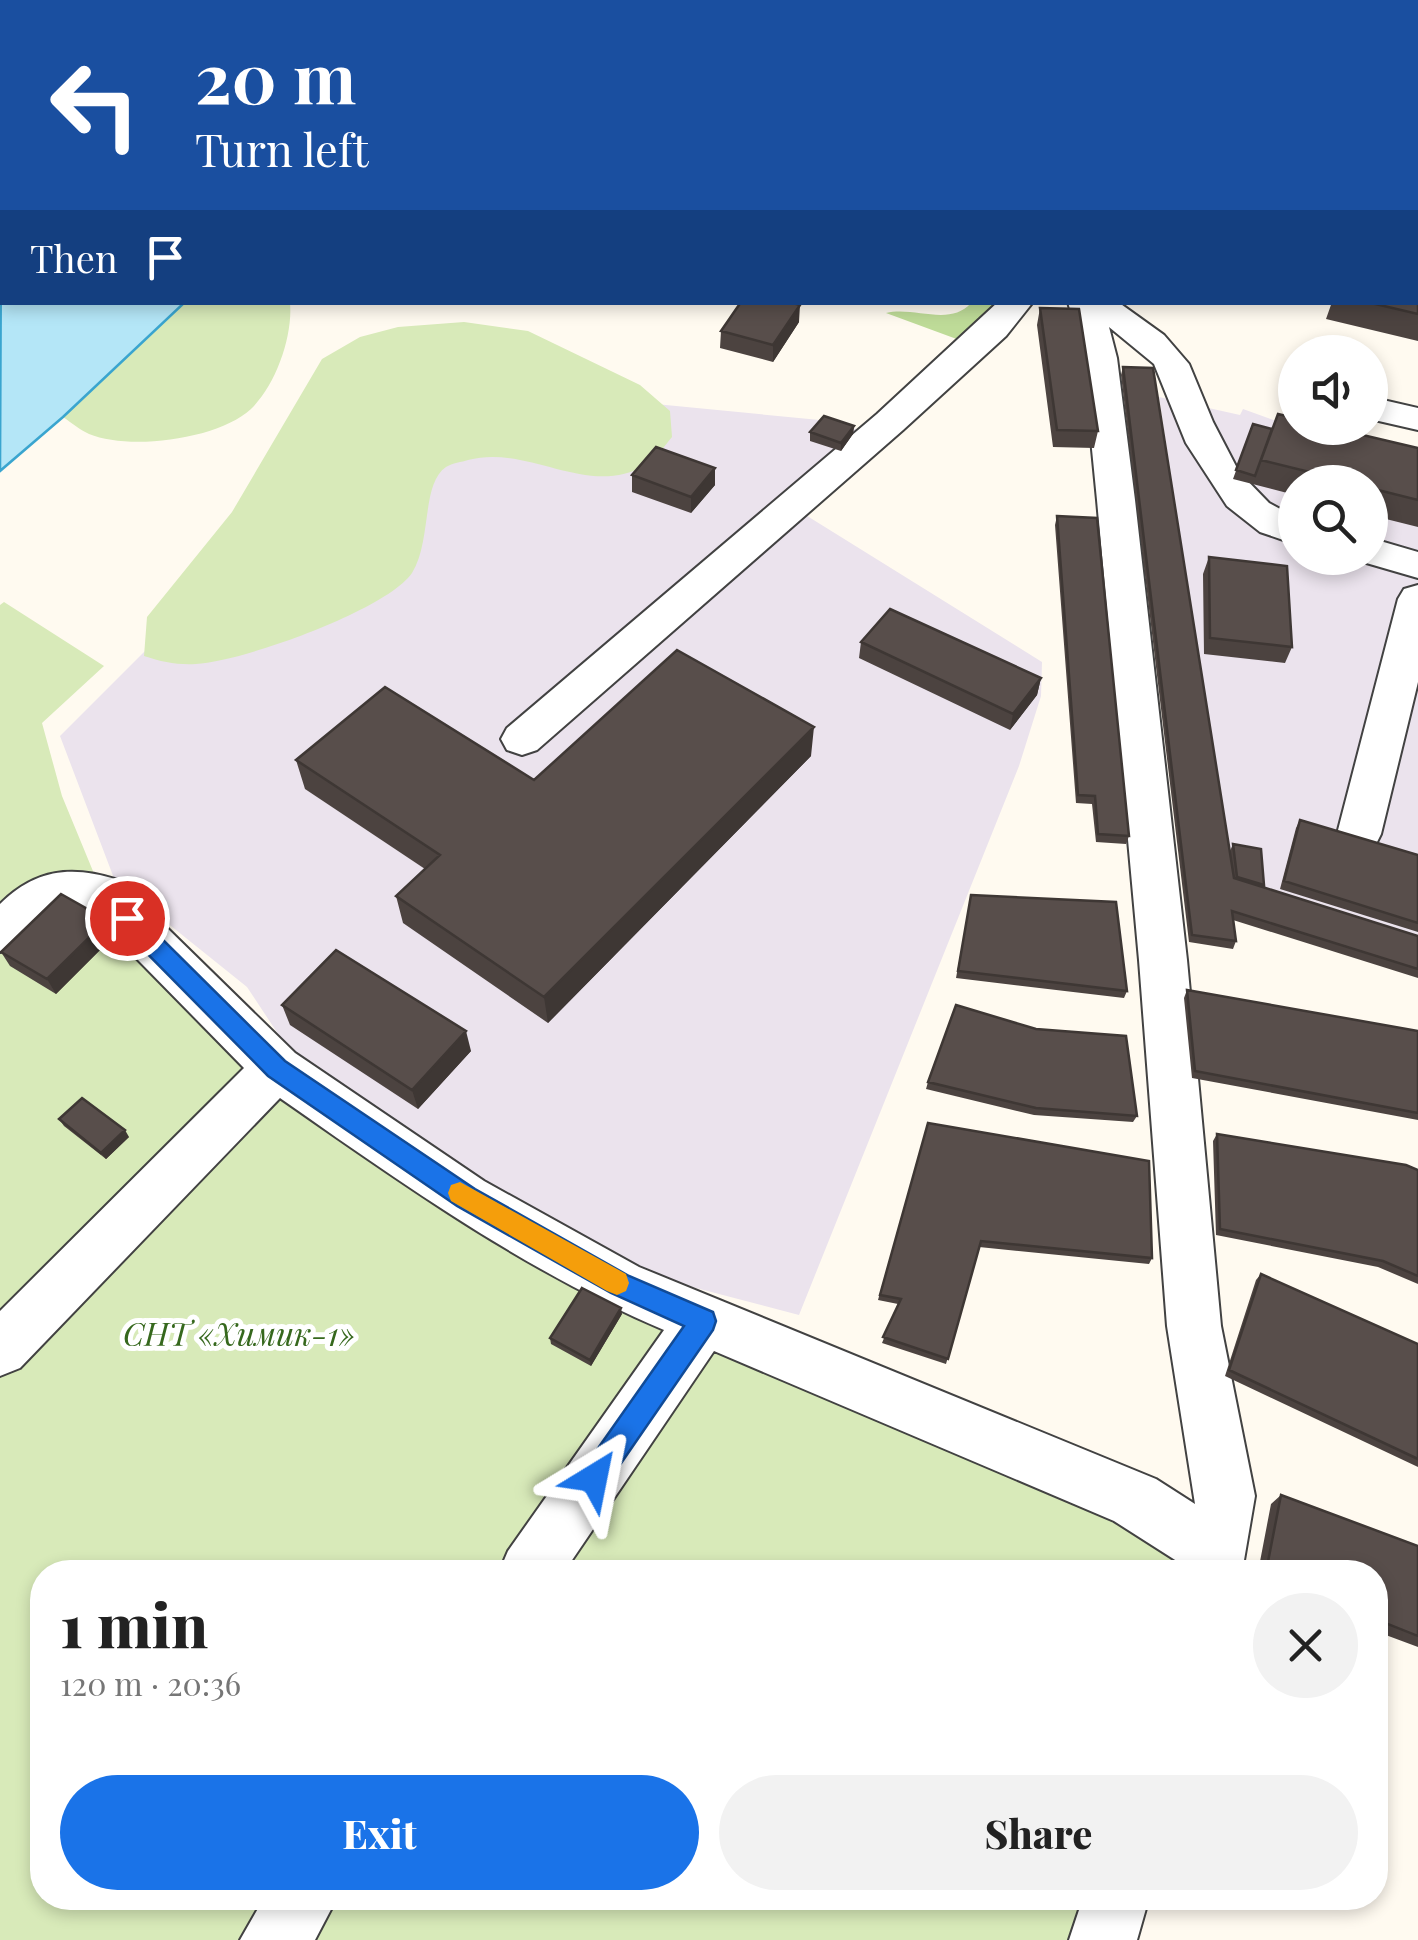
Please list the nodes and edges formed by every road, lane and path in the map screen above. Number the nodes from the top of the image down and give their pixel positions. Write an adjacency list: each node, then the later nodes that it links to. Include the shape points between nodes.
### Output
1 (1015, 305): 11 (street, via 890,422)
2 (1086, 305): 3 (street)
3 (1098, 330): 4 (street); 4 (street, via 1127,320); 19 (street, via 1194,1326 1226,1496)
4 (1159, 349): 7 (street, via 1229,485 1254,514)
5 (1388, 412): 6 (street)
6 (1418, 419)
7 (1278, 524)
8 (1388, 556): 9 (street)
9 (1418, 564)
10 (1418, 599): 12 (street)
11 (522, 739)
12 (1360, 834)
13 (0, 932): 14 (street, via 41,894 68,885 102,893)
14 (276, 1068): 15 (street, via 466,1198 620,1285); 16 (street)
15 (703, 1321): 17 (street); 18 (street, via 1135,1500)
16 (0, 1349)
17 (537, 1560)
18 (1211, 1560)
19 (1214, 1560)
20 (295, 1910): 22 (street)
21 (1112, 1910): 23 (street)
22 (274, 1940)
23 (1103, 1940)

